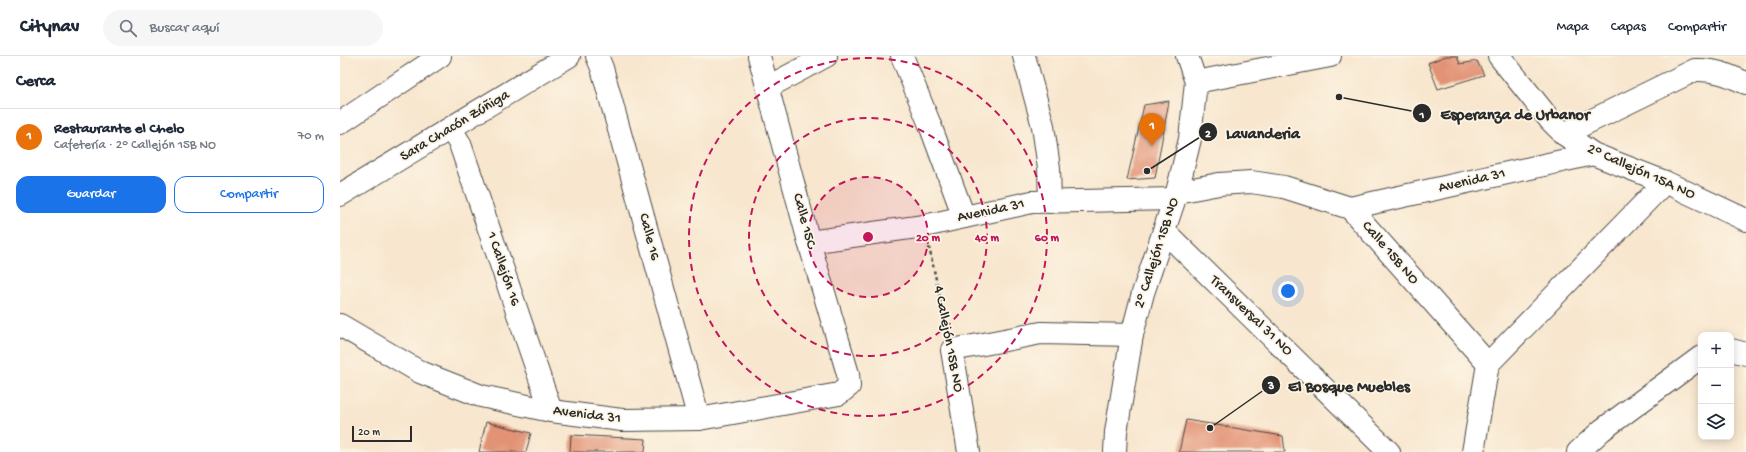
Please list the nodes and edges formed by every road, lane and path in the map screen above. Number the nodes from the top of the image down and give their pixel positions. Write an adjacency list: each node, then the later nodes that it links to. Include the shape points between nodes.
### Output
1 (440, 56): 15 (street)
2 (569, 56): 16 (street, Sara Chacón Zúñiga)
3 (597, 56): 38 (street, Calle 16)
4 (760, 56): 14 (street, Calle 15C)
5 (826, 56): 14 (street)
6 (902, 56): 24 (street)
7 (1024, 56): 22 (street, via 1043,126 1049,168)
8 (1187, 56): 12 (street, 2° Callejón 15B NO)
9 (1330, 56): 11 (street)
10 (1499, 56): 17 (street, 2° Callejón 15A NO)
11 (1298, 59): 12 (street)
12 (1196, 82): 21 (street, 2° Callejón 15B NO, via 1190,139)
13 (1746, 83): 17 (street, via 1709,69 1695,70)
14 (768, 87): 28 (street, Calle 15C)
15 (340, 123)
16 (451, 129): 20 (street, Sara Chacón Zúñiga); 37 (street, 1 Callejón 16, via 460,144)
17 (1564, 134): 18 (street, 2° Callejón 15A NO)
18 (1593, 154): 19 (street, 2° Callejón 15A NO); 23 (street, Avenida 31)
19 (1665, 182): 25 (street, 2° Callejón 15A NO); 35 (street)
20 (340, 195)
21 (1175, 195): 22 (street, Avenida 31); 23 (street, Calle 15B NO, via 1219,184 1251,182 1284,187); 27 (street, 2° Callejón 15B NO)
22 (1050, 202): 24 (street, Avenida 31, via 1032,202)
23 (1350, 208): 35 (street, Calle 15B NO)
24 (964, 217): 26 (street, Avenida 31)
25 (1746, 220)
26 (924, 226): 28 (street, Avenida 31); 31 (path, 4 Callejón 15B NO)
27 (1164, 231): 30 (street, 2° Callejón 15B NO); 42 (street, Transversal 31 NO)
28 (809, 242): 36 (street, Calle 15C, via 848,374)
29 (340, 325): 37 (street, Avenida 31, via 420,372 481,396)
30 (1132, 335): 31 (street, via 1041,333); 41 (street, 2° Callejón 15B NO)
31 (952, 350): 40 (street, 4 Callejón 15B NO)
32 (1734, 351): 33 (street)
33 (1746, 354)
34 (1698, 359): 39 (street, via 1602,430)
35 (1488, 364): 43 (street)
36 (849, 386): 38 (street, Avenida 31, via 839,394)
37 (551, 411): 38 (street, Avenida 31, via 622,420)
38 (699, 419)
39 (1582, 450)
40 (969, 452)
41 (1115, 452)
42 (1389, 452)
43 (1473, 452)

